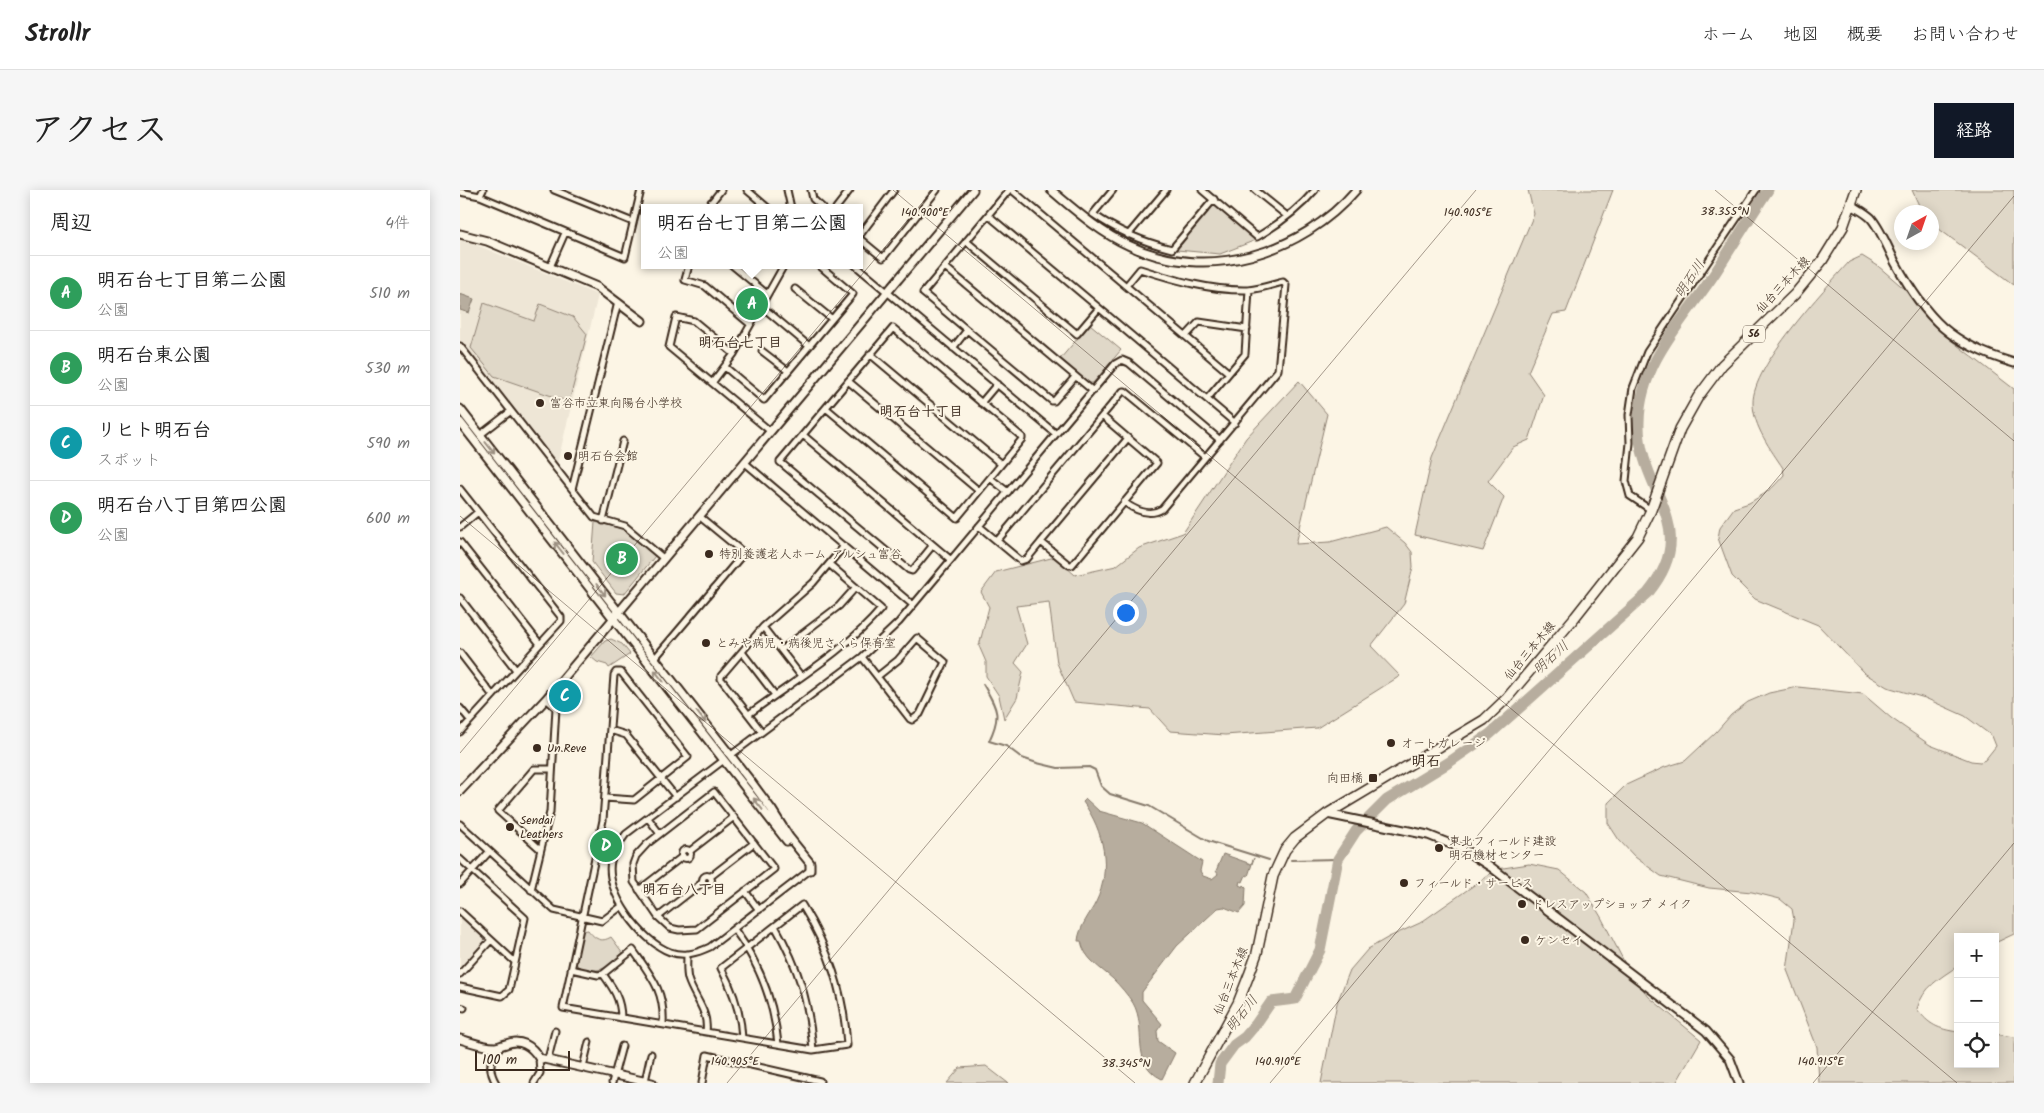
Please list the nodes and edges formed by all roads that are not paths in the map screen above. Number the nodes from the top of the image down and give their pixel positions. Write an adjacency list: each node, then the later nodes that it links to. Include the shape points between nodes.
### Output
1 (483, 190): 23 (street)
2 (554, 190): 33 (street)
3 (641, 190): 33 (street)
4 (721, 190): 25 (street)
5 (747, 190): 26 (street)
6 (787, 190): 27 (street)
7 (810, 190): 28 (street)
8 (850, 190): 29 (street)
9 (894, 190): 34 (street)
10 (937, 190): 39 (street, via 882,258)
11 (973, 190): 50 (street)
12 (1010, 190): 31 (street); 47 (street)
13 (1051, 190): 19 (street, via 1101,230 1130,246 1165,258 1210,262 1250,256 1288,244 1322,223)
14 (1113, 190): 37 (street, via 1093,214)
15 (1166, 190): 37 (street)
16 (1202, 190): 24 (street)
17 (1255, 190): 32 (street)
18 (1316, 190): 32 (street)
19 (1356, 190)
20 (1756, 190): 100 (street, via 1638,370 1629,415 1626,486 1633,499)
21 (1856, 190): 30 (main road, 仙台三本木線 / 56)
22 (460, 192): 23 (street)
23 (480, 196): 35 (street)
24 (1214, 199): 32 (street, via 1258,237); 37 (street, via 1172,249)
25 (711, 202)
26 (763, 204)
27 (791, 204)
28 (820, 204)
29 (839, 204)
30 (1852, 205): 67 (street, via 1872,220 1914,295 1934,321 1966,345); 100 (main road, 仙台三本木線 / 56, via 1834,245 1805,282 1722,365 1702,390 1680,429)
31 (988, 215): 38 (street); 54 (street)
32 (1287, 216)
33 (633, 222): 35 (street, via 625,256)
34 (863, 231)
35 (565, 233): 41 (street)
36 (460, 234): 41 (street, via 487,241)
37 (1128, 235)
38 (966, 241): 40 (street); 54 (street, via 1077,334)
39 (863, 242)
40 (945, 266): 59 (street, via 923,293); 71 (street)
41 (550, 267): 52 (street, via 597,287)
42 (688, 269): 57 (street, via 685,280 705,286)
43 (737, 269): 51 (street)
44 (782, 269): 51 (street)
45 (824, 269): 55 (street, via 853,294)
46 (860, 269): 50 (street)
47 (1126, 286): 49 (street, via 1140,269 1200,286); 60 (street)
48 (795, 289): 55 (street)
49 (1249, 290): 58 (street); 83 (street, via 1283,282 1286,285 1280,367)
50 (887, 292): 63 (street); 84 (street)
51 (767, 294): 53 (street)
52 (618, 302): 56 (street); 96 (street)
53 (760, 305): 57 (street); 62 (street)
54 (1099, 308): 76 (street)
55 (832, 319): 62 (street)
56 (642, 321)
57 (750, 324): 65 (street)
58 (1247, 329): 60 (street, via 1199,322); 70 (street, via 1245,354)
59 (968, 330): 63 (street); 71 (street, via 1054,402)
60 (1186, 336): 70 (street)
61 (460, 346): 80 (street)
62 (809, 346): 69 (street)
63 (953, 348): 74 (street)
64 (762, 350): 69 (street)
65 (734, 354): 68 (street); 73 (street, via 694,322 676,317 669,348)
66 (870, 354): 72 (street); 77 (street, via 893,328); 93 (street)
67 (2014, 363)
68 (725, 367): 69 (street, via 764,400); 73 (street)
69 (788, 372)
70 (1229, 373): 76 (street)
71 (1075, 377): 75 (street)
72 (848, 381): 78 (street); 97 (street)
73 (712, 383): 84 (street)
74 (997, 384): 77 (street); 85 (street)
75 (1093, 391): 85 (street); 89 (street, via 1119,361 1125,360)
76 (1207, 399): 83 (street)
77 (981, 403): 93 (street, via 1022,437)
78 (826, 408): 87 (street); 97 (street, via 957,518)
79 (460, 409): 86 (street)
80 (511, 411): 86 (street); 96 (street)
81 (1102, 416): 88 (street); 91 (street, via 1125,390); 106 (street)
82 (460, 422): 118 (street, one-way to 82)
83 (1235, 422): 89 (street)
84 (770, 431): 92 (street)
85 (1056, 434): 98 (street)
86 (480, 435): 117 (street, one-way to 117)
87 (803, 436): 109 (street); 109 (street, via 780,462 909,570)
88 (1128, 438): 99 (street, via 1157,463); 108 (street)
89 (1220, 440): 91 (street)
90 (623, 441): 103 (street)
91 (1205, 457): 99 (street, via 1158,511 1147,514)
92 (744, 462): 102 (street); 110 (street)
93 (1001, 464): 94 (street)
94 (990, 478): 97 (street); 98 (street)
95 (460, 489): 101 (street)
96 (572, 489): 103 (street, via 594,517)
97 (980, 491)
98 (1008, 492): 104 (street)
99 (1124, 502): 108 (street, via 1072,565)
100 (1652, 507): 145 (main road, 仙台三本木線 / 56, via 1627,552 1495,710 1457,737)
101 (478, 512): 105 (street); 120 (street, via 560,615 561,621)
102 (699, 516): 111 (street); 125 (street, via 744,553)
103 (603, 521): 111 (street, via 626,526)
104 (980, 526): 106 (street); 112 (street)
105 (460, 528)
106 (997, 541): 108 (street, via 1021,561)
107 (460, 542): 120 (street)
108 (1041, 542)
109 (933, 545): 112 (street)
110 (844, 546): 113 (street); 116 (street)
111 (663, 558): 117 (street)
112 (951, 560): 116 (street)
113 (829, 564): 114 (street); 119 (street, via 813,583)
114 (856, 587): 121 (street, via 839,606); 127 (street, via 880,609 856,635)
115 (460, 598): 126 (street)
116 (913, 604): 124 (street)
117 (618, 612): 118 (street); 125 (street)
118 (613, 618): 131 (street); 139 (street, one-way to 118)
119 (762, 627): 121 (street); 122 (street)
120 (540, 644): 126 (street)
121 (781, 650): 127 (street)
122 (742, 652): 129 (street); 133 (street, via 721,679)
123 (460, 653): 130 (street)
124 (862, 657): 128 (street); 137 (street)
125 (655, 658): 138 (street, one-way to 138)
126 (516, 670): 130 (street)
127 (801, 676): 129 (street)
128 (878, 676): 128 (street, via 917,638 945,662 920,714 912,720)
129 (775, 695): 133 (street)
130 (493, 696): 134 (street)
131 (546, 699): 140 (street, via 556,708); 142 (street)
132 (460, 708): 134 (street)
133 (749, 714): 137 (street)
134 (470, 720): 136 (street)
135 (610, 730): 141 (street, via 626,735); 141 (street, via 614,675 620,672 688,757); 144 (street)
136 (460, 732)
137 (762, 732): 138 (street)
138 (731, 755): 155 (street, via 810,863)
139 (724, 760): 143 (street); 155 (street, one-way to 139)
140 (552, 769): 151 (street, via 550,812); 151 (street, via 534,769 498,810)
141 (661, 778): 143 (street); 144 (street, via 634,800)
142 (460, 791)
143 (676, 797): 147 (street)
144 (605, 798): 163 (street, via 604,820)
145 (1327, 814): 197 (main road, 仙台三本木線 / 56, via 1295,838 1277,864 1249,975 1238,1003); 198 (street, via 1445,841 1491,867 1706,1031 1730,1058)
146 (734, 817): 149 (street, via 714,792); 150 (street); 158 (street, via 690,851 689,857 683,856)
147 (648, 818): 149 (street); 160 (street, via 626,834 611,862 612,886)
148 (460, 824): 152 (street)
149 (660, 834): 158 (street, via 641,849 633,864 634,882)
150 (754, 843): 159 (street, via 774,869); 164 (street, via 710,877 705,876 703,882)
151 (540, 849): 157 (street)
152 (490, 852): 154 (street); 157 (street)
153 (460, 859): 154 (street)
154 (472, 870): 156 (street); 170 (street, via 525,918)
155 (810, 870): 161 (street)
156 (460, 884)
157 (531, 890): 163 (street, via 554,910)
158 (639, 890): 164 (street)
159 (745, 891): 161 (street); 164 (street, via 697,929 670,928)
160 (622, 906): 163 (street, via 602,921); 169 (street, via 647,938 671,952)
161 (759, 910): 166 (street)
162 (460, 911): 167 (street)
163 (583, 916): 171 (street)
164 (658, 917)
165 (775, 926): 168 (street); 185 (street, via 803,986); 185 (street, via 802,905 826,951 839,988 847,1045)
166 (734, 929): 168 (street); 169 (street, via 710,948)
167 (491, 940): 170 (street); 172 (street)
168 (748, 947): 179 (street, via 721,968 737,1005); 182 (street, via 765,983)
169 (687, 954): 178 (street, via 689,980 705,1014)
170 (515, 962): 174 (street, via 509,990 502,996)
171 (571, 969): 173 (street, via 598,976); 175 (street, via 563,1008)
172 (460, 974)
173 (602, 974): 175 (street, via 618,996); 176 (street, via 633,950 658,988 664,1009)
174 (460, 987)
175 (621, 1018): 176 (street)
176 (663, 1024): 178 (street)
177 (555, 1031): 188 (street)
178 (706, 1032): 179 (street)
179 (742, 1038): 182 (street)
180 (460, 1040): 184 (street)
181 (589, 1042): 189 (street)
182 (778, 1044): 185 (street)
183 (622, 1046): 190 (street)
184 (500, 1047): 187 (street, via 506,1043 522,1043 535,1051); 192 (street, via 494,1053 490,1068)
185 (813, 1050)
186 (651, 1054): 191 (street)
187 (539, 1058): 188 (street); 193 (street, via 540,1073)
188 (548, 1059): 189 (street)
189 (583, 1067): 190 (street)
190 (614, 1074): 191 (street); 194 (street)
191 (648, 1082)
192 (496, 1083)
193 (534, 1083)
194 (612, 1083)
195 (702, 1083): 196 (street, via 707,1055)
196 (819, 1083)
197 (1195, 1083)
198 (1739, 1083)

